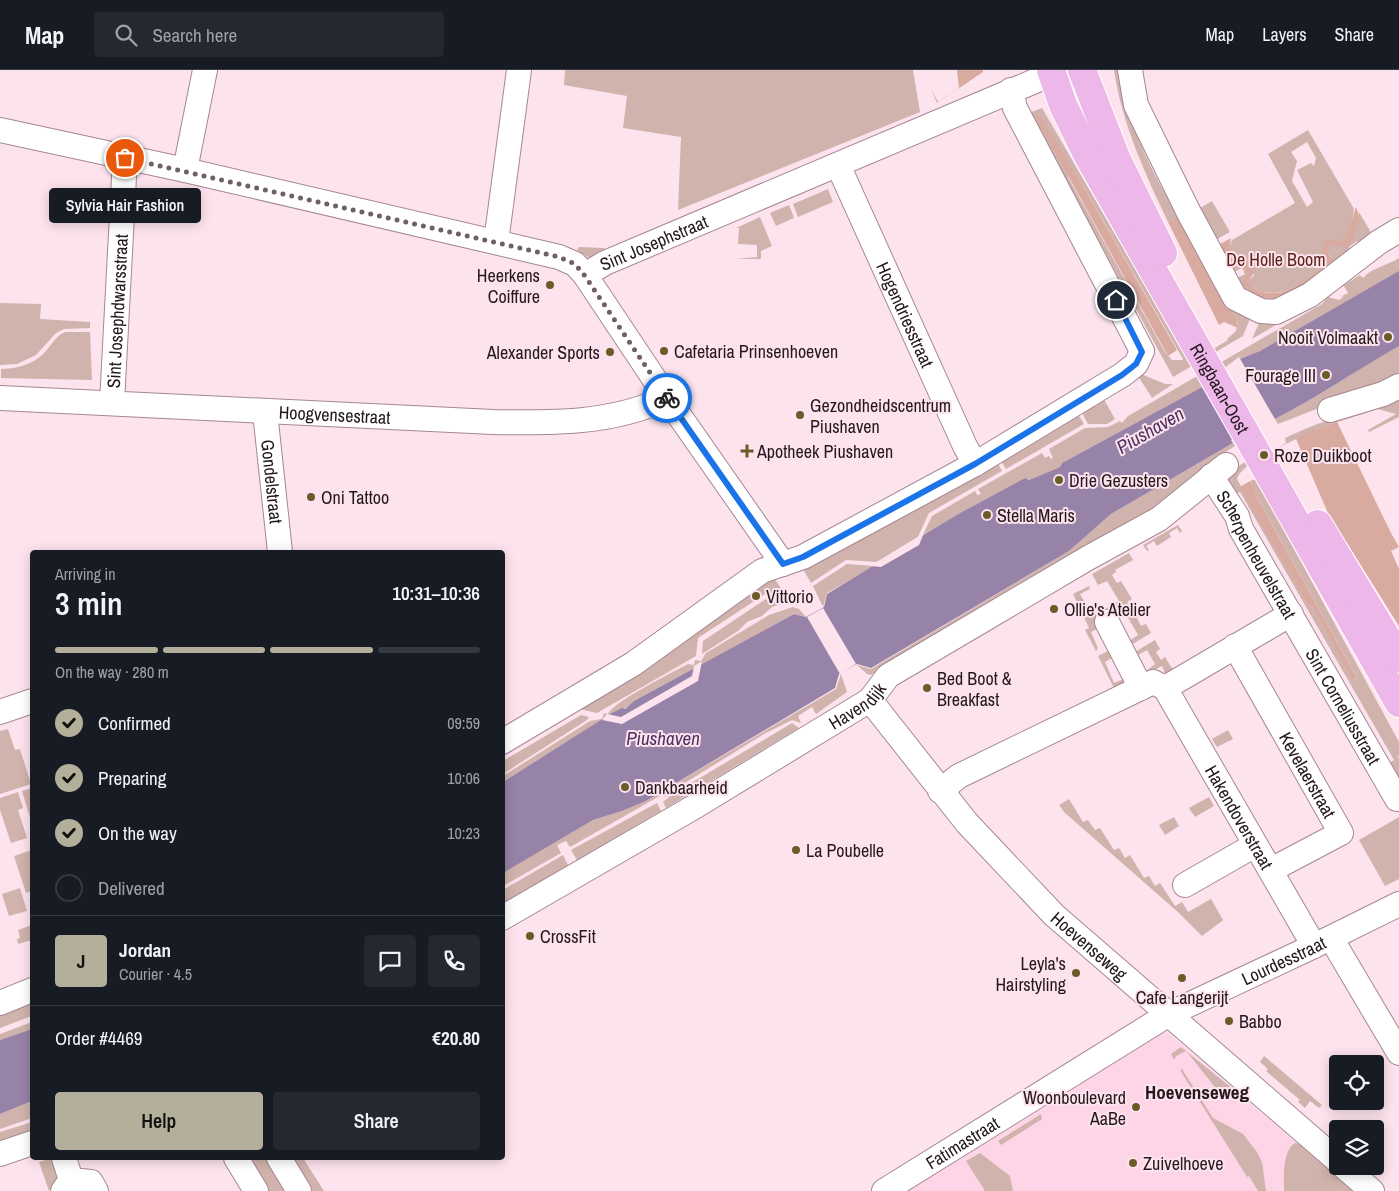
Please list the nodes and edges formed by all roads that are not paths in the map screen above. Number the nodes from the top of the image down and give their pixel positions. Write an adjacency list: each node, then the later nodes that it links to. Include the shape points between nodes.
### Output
1 (205, 70): 10 (street)
2 (518, 70): 12 (street)
3 (1082, 70): 14 (main road, Ringbaan-Oost, via 1117,160)
4 (1130, 70): 11 (street, via 1136,105 1235,298 1261,311 1276,312 1310,295)
5 (1055, 71): 6 (street, Sint Josephstraat); 14 (main road, Ringbaan-Oost, via 1063,105 1088,156)
6 (1011, 90): 9 (street, Sint Josephstraat); 21 (street, via 1015,108 1142,352 1136,364 1122,375)
7 (0, 130): 8 (street, Sint Josephstraat)
8 (125, 158): 10 (street, Sint Josephstraat); 18 (street, Sint Josephdwarsstraat)
9 (838, 165): 13 (street, Sint Josephstraat, via 605,263); 21 (street, Hogendriesstraat)
10 (185, 170): 12 (street, Sint Josephstraat)
11 (1399, 230)
12 (496, 242): 13 (street, Sint Josephstraat, via 559,257 575,264)
13 (585, 276): 17 (street)
14 (1198, 334): 22 (main road, Ringbaan-Oost)
15 (1399, 386): 19 (street)
16 (0, 398): 18 (street, Hoogvensestraat)
17 (667, 398): 20 (street, Hoogvensestraat, via 642,410 555,423); 25 (street)
18 (112, 403): 20 (street, Hoogvensestraat)
19 (1330, 410)
20 (264, 412): 24 (street, Gondelstraat)
21 (975, 464): 25 (street, via 803,557)
22 (1276, 469): 29 (main road, Ringbaan-Oost); 34 (main road, Ringbaan-Oost)
23 (1218, 470): 26 (street, Scherpenheuvelstraat, via 1241,529); 32 (street, Havendijk, via 1159,519 888,676)
24 (280, 550)
25 (783, 564): 36 (street, via 762,571 633,664)
26 (1291, 614): 28 (street, Scherpenheuvelstraat); 38 (street, Sint Corneliusstraat)
27 (1107, 622): 30 (street)
28 (1235, 646): 31 (street, Scherpenheuvelstraat); 40 (street, Kevelaerstraat, via 1341,833)
29 (1399, 658)
30 (1141, 688): 31 (street, via 1153,682); 37 (street, via 968,772)
31 (1165, 688): 39 (street, Hakendoverstraat)
32 (870, 700): 37 (street, Hoevenseweg); 43 (street, Havendijk)
33 (30, 702): 35 (street)
34 (1399, 703)
35 (0, 712)
36 (505, 740)
37 (940, 791): 47 (street, Hoevenseweg, via 1054,915)
38 (1397, 799)
39 (1255, 845): 40 (street, Hakendoverstraat); 41 (street)
40 (1271, 870): 44 (street, Hakendoverstraat)
41 (1185, 885)
42 (1399, 904): 44 (street, Lourdesstraat)
43 (505, 916)
44 (1323, 942): 47 (street, Lourdesstraat); 48 (street, Hakendoverstraat)
45 (30, 991): 46 (street)
46 (0, 1003)
47 (1169, 1014): 50 (street, Hoevenseweg); 60 (street, Fatimastraat)
48 (1399, 1053)
49 (30, 1144): 51 (street)
50 (1329, 1153)
51 (0, 1154)
52 (64, 1160): 56 (street)
53 (237, 1160): 58 (street)
54 (280, 1160): 59 (street)
55 (1353, 1175): 61 (street)
56 (67, 1186): 57 (street, via 91,1182)
57 (96, 1191)
58 (256, 1191)
59 (299, 1191)
60 (884, 1191)
61 (1372, 1191)

